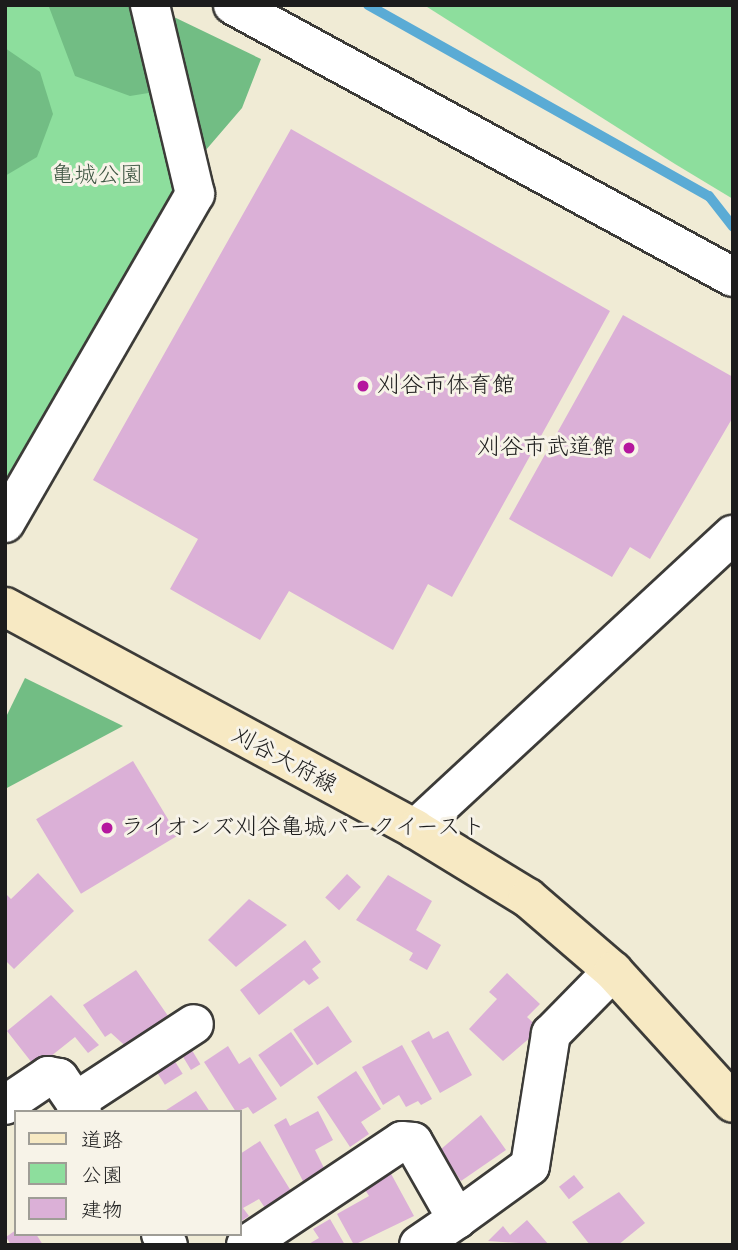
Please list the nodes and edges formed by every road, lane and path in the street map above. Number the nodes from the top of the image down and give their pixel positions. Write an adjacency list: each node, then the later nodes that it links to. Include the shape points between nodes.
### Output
1 (150, 5): 4 (street, via 195,194)
2 (233, 5): 3 (street)
3 (733, 276)
4 (5, 523)
5 (733, 536): 7 (street)
6 (5, 607): 7 (main road, 刈谷大府線)
7 (415, 829): 8 (main road, 刈谷大府線, via 528,898)
8 (613, 971): 10 (main road, 刈谷大府線); 13 (street, via 551,1034 530,1166)
9 (194, 1024): 12 (street)
10 (733, 1103)
11 (5, 1105): 12 (street, via 48,1076 59,1078)
12 (78, 1107)
13 (457, 1219): 14 (street, via 413,1142 402,1141); 15 (street)
14 (246, 1245)
15 (419, 1245)

